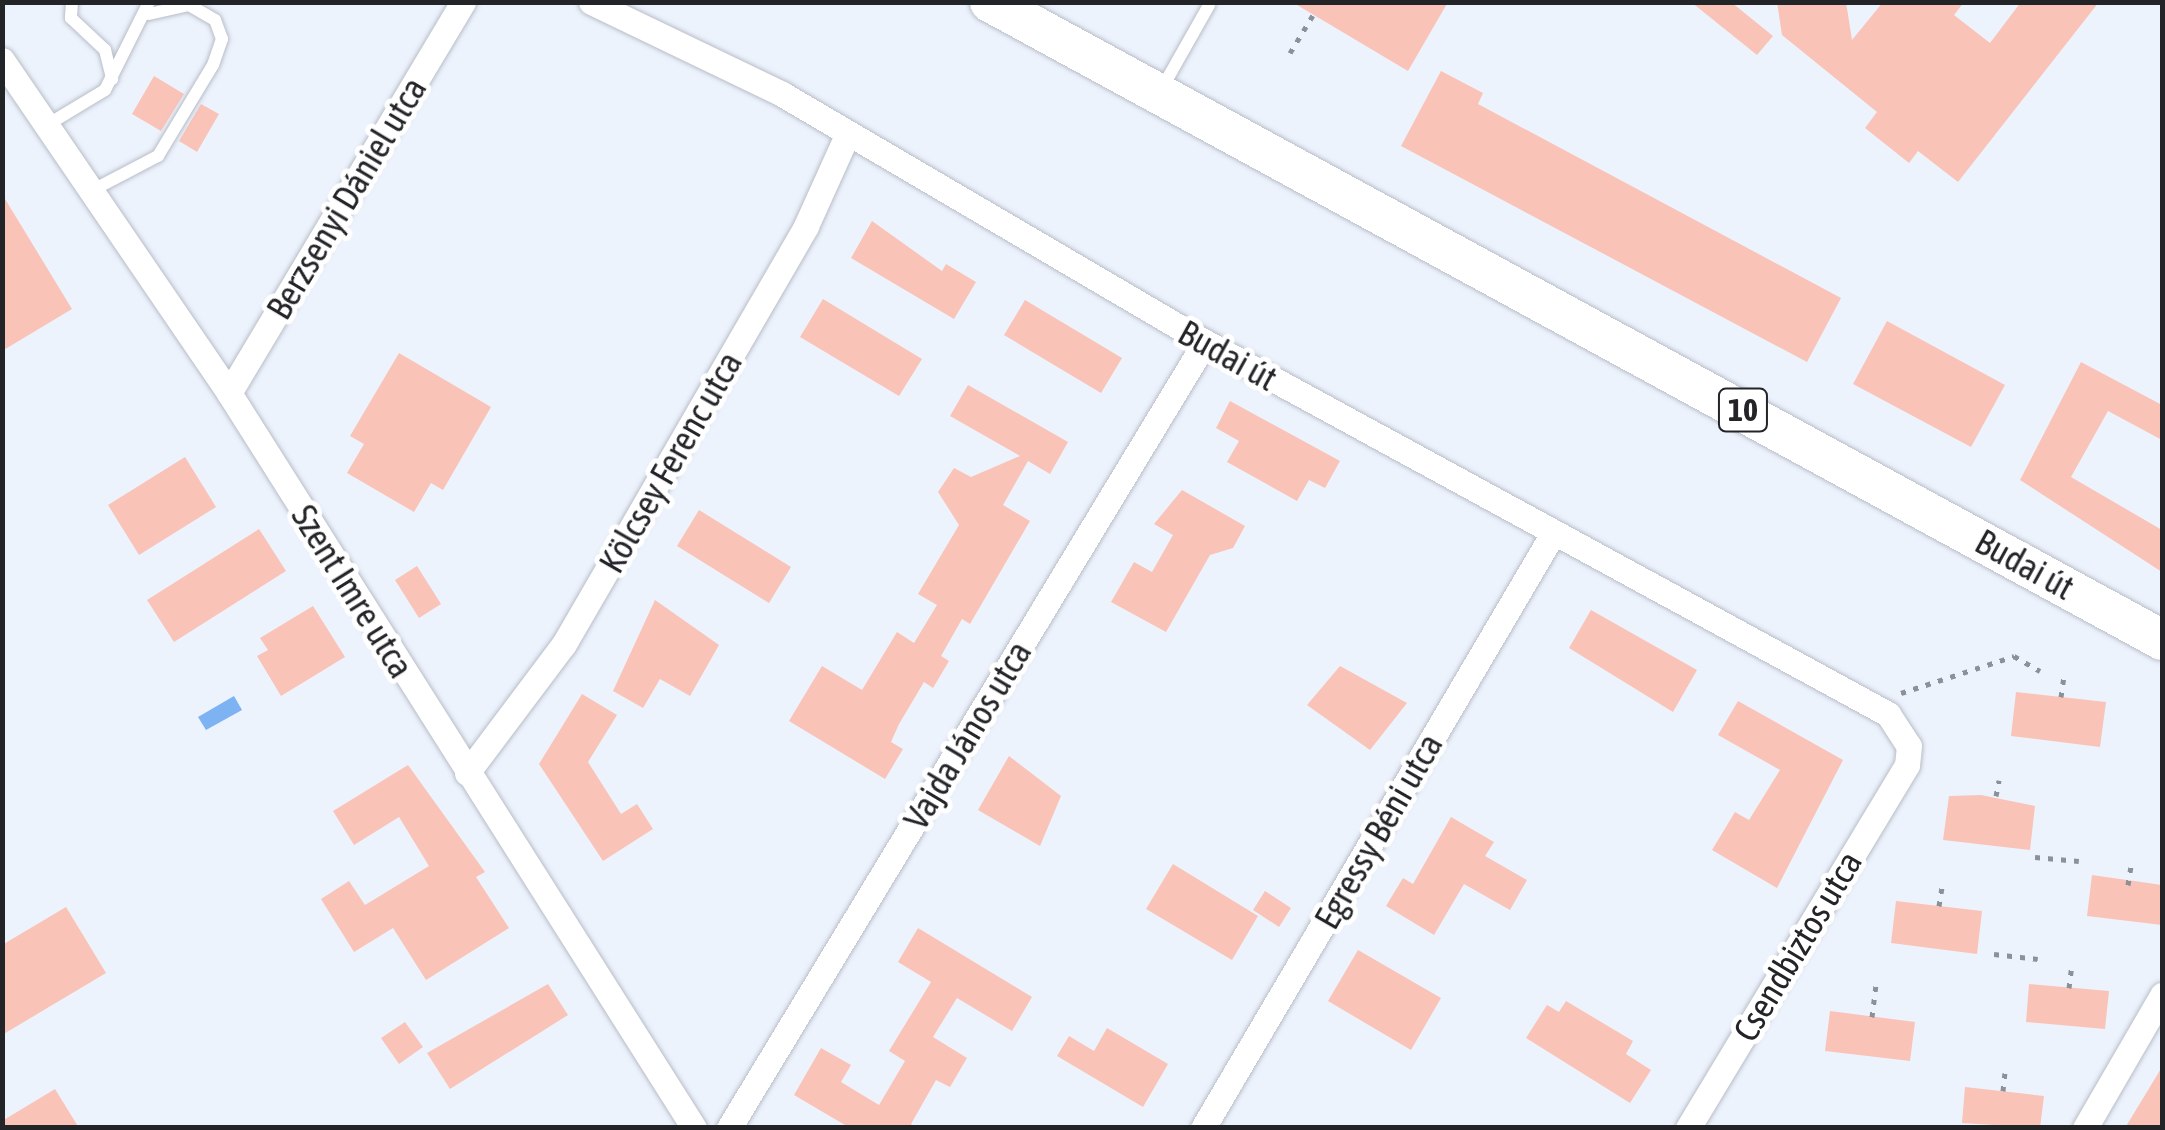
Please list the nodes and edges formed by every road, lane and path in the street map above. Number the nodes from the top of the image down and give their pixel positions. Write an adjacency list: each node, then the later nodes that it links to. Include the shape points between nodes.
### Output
1 (72, 2): 10 (lane, via 71,18 106,50)
2 (462, 2): 16 (street, Berzsenyi Dániel utca)
3 (591, 2): 13 (street, Budai út)
4 (990, 2): 11 (main road, Budai út / 10)
5 (1209, 6): 11 (lane)
6 (149, 8): 10 (lane); 14 (lane, via 190,6 215,20 222,38 158,156)
7 (1313, 15): 8 (path)
8 (1290, 53)
9 (2, 60): 12 (street, Szent Imre utca)
10 (112, 79): 12 (lane, via 86,109)
11 (1159, 94): 18 (main road, Budai út / 10)
12 (47, 125): 14 (street, Szent Imre utca)
13 (847, 134): 15 (street, Budai út); 24 (street, Kölcsey Ferenc utca, via 806,226 564,644)
14 (92, 191): 16 (street, Szent Imre utca)
15 (1205, 342): 17 (street, Budai út); 43 (street, Vajda János utca)
16 (229, 393): 24 (street, Szent Imre utca)
17 (1552, 535): 22 (street, Budai út); 44 (street, Egressy Béni utca)
18 (2162, 640)
19 (2040, 671): 22 (path, via 2014,656)
20 (2064, 674): 21 (path)
21 (2061, 697)
22 (1868, 702): 23 (street, Budai út, via 1902,728)
23 (1907, 765): 45 (street, Csendbiztos utca)
24 (467, 773): 42 (street, Szent Imre utca)
25 (1998, 780): 26 (path)
26 (1996, 796)
27 (2035, 857): 28 (path)
28 (2079, 862)
29 (2131, 867): 30 (path)
30 (2128, 885)
31 (1942, 886): 32 (path)
32 (1939, 906)
33 (1994, 954): 34 (path)
34 (2038, 959)
35 (2072, 963): 37 (path)
36 (1876, 983): 39 (path)
37 (2070, 988)
38 (2162, 995): 46 (street)
39 (1872, 1017)
40 (2006, 1073): 41 (path)
41 (2003, 1091)
42 (694, 1128)
43 (729, 1128)
44 (1204, 1128)
45 (1688, 1128)
46 (2084, 1128)

